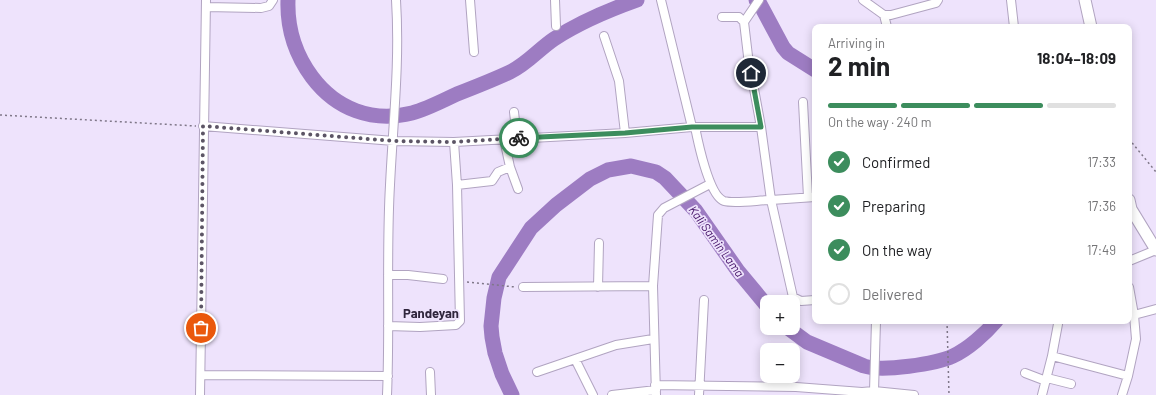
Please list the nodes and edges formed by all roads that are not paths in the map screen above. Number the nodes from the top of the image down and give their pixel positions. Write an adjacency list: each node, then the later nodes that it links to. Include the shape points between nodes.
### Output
1 (273, 0): 11 (street, via 269,6 262,8)
2 (396, 0): 29 (street, via 398,25)
3 (470, 0): 20 (street)
4 (555, 0): 18 (street)
5 (661, 0): 24 (street)
6 (759, 0): 14 (street)
7 (863, 0): 12 (street)
8 (938, 0): 12 (street)
9 (1011, 0): 16 (street)
10 (1085, 0): 17 (street)
11 (206, 3): 23 (street)
12 (884, 15): 15 (street)
13 (722, 17): 14 (street, via 740,17)
14 (744, 22): 25 (street)
15 (886, 24)
16 (1014, 24)
17 (1090, 24)
18 (556, 26)
19 (604, 36): 26 (street, via 619,81)
20 (474, 52)
21 (803, 102): 35 (street)
22 (514, 112): 27 (street)
23 (203, 126): 29 (street); 60 (street)
24 (693, 127): 25 (street); 26 (street); 32 (street)
25 (761, 127): 36 (street)
26 (625, 133): 27 (street)
27 (517, 138): 28 (street)
28 (504, 139): 30 (street); 31 (street)
29 (394, 141): 30 (street); 41 (street, via 390,185)
30 (454, 142): 33 (street)
31 (510, 167): 33 (street, via 498,172 492,181); 34 (street)
32 (710, 184): 36 (street, via 718,197 724,201); 43 (street, via 670,204 658,215)
33 (457, 185): 53 (street, via 461,319 458,324)
34 (518, 189)
35 (812, 197): 36 (street)
36 (771, 200): 47 (street, via 793,297 801,301)
37 (1132, 209): 39 (street)
38 (599, 243): 45 (street)
39 (1156, 250): 40 (street)
40 (1132, 261)
41 (388, 275): 42 (street); 53 (street)
42 (443, 279)
43 (653, 286): 45 (street); 54 (street)
44 (523, 287): 45 (street)
45 (598, 287)
46 (704, 300): 65 (street)
47 (812, 300)
48 (1132, 304): 50 (street)
49 (1156, 309): 50 (street)
50 (1134, 315): 62 (street, via 1136,338)
51 (876, 324): 68 (street)
52 (1058, 324): 55 (street)
53 (388, 326): 61 (street)
54 (653, 339): 56 (street, via 622,343); 66 (street)
55 (1052, 356): 62 (street); 63 (street)
56 (575, 359): 58 (street); 73 (street)
57 (430, 372): 72 (street)
58 (537, 372)
59 (1025, 373): 63 (street)
60 (201, 375): 61 (street); 70 (street)
61 (388, 376): 71 (street)
62 (1128, 376): 78 (street)
63 (1046, 379): 64 (street); 77 (street)
64 (1071, 384)
65 (698, 386): 66 (street); 67 (street); 75 (street)
66 (655, 390): 74 (street)
67 (818, 391): 69 (street)
68 (874, 391): 69 (street); 76 (street)
69 (862, 394)
70 (200, 395)
71 (387, 395)
72 (431, 395)
73 (593, 395)
74 (612, 395)
75 (699, 395)
76 (914, 395)
77 (1042, 395)
78 (1122, 395)

